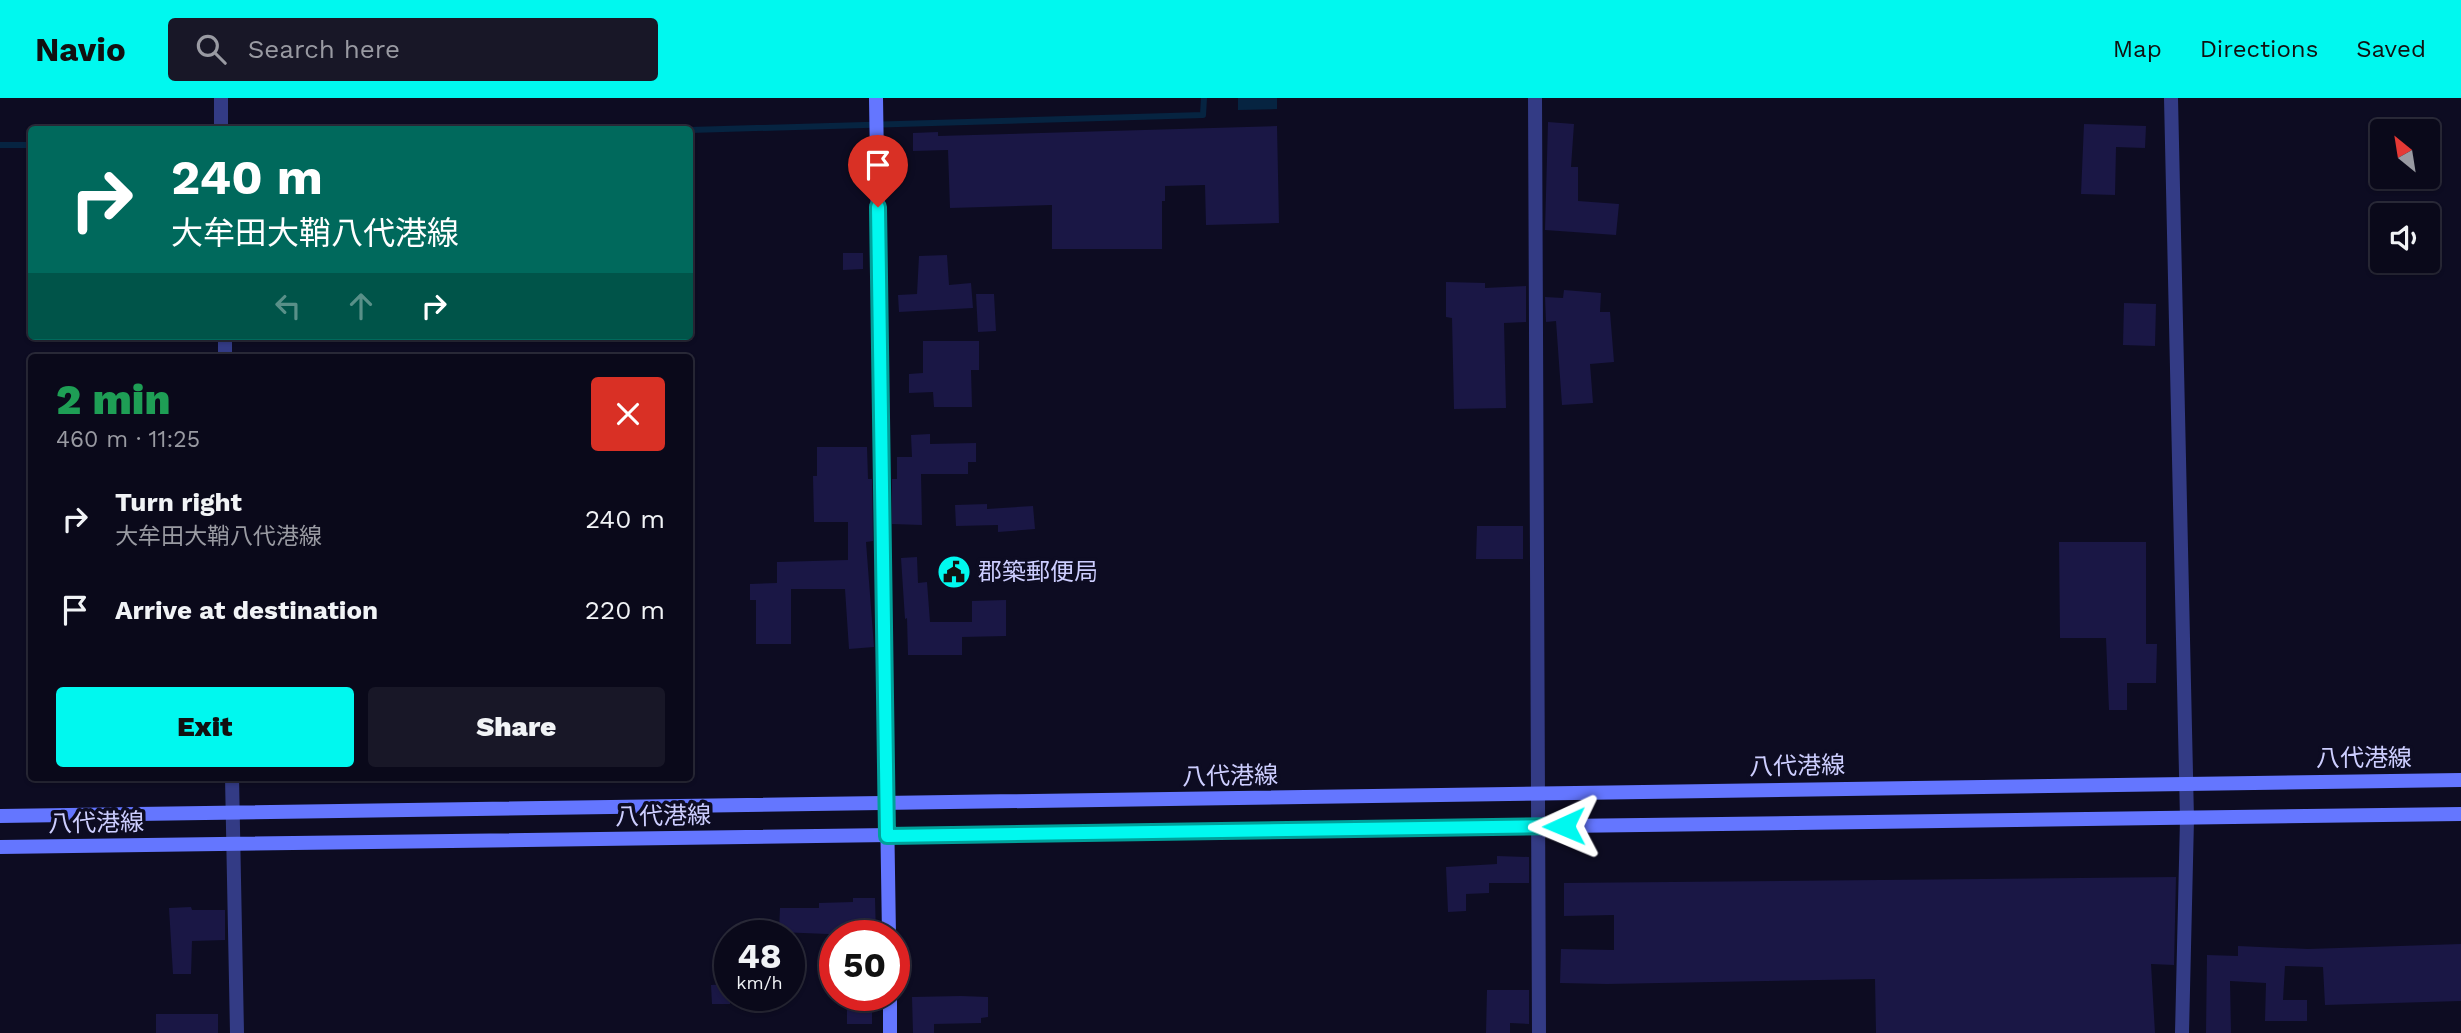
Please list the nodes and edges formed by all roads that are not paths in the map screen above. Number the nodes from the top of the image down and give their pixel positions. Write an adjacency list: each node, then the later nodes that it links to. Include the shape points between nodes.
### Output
1 (221, 98): 5 (street)
2 (876, 98): 10 (main road)
3 (1535, 98): 9 (street)
4 (2172, 98): 8 (street)
5 (222, 126)
6 (2461, 780): 8 (main road, 八代港線)
7 (232, 781): 11 (street)
8 (2186, 783): 9 (main road, 八代港線); 14 (street)
9 (1537, 793): 10 (main road, 八代港線); 15 (street)
10 (888, 805): 11 (main road, 八代港線); 16 (main road)
11 (233, 813): 13 (main road, 八代港線); 17 (street)
12 (2461, 814): 14 (main road, 八代港線)
13 (0, 816)
14 (2187, 819): 15 (main road, 八代港線); 24 (street)
15 (1537, 827): 16 (main road, 八代港線); 23 (street)
16 (887, 836): 17 (main road, 八代港線); 19 (main road)
17 (233, 844): 18 (main road, 八代港線); 21 (street)
18 (0, 847)
19 (889, 920)
20 (890, 1011): 22 (main road)
21 (237, 1033)
22 (890, 1033)
23 (1539, 1033)
24 (2182, 1033)

